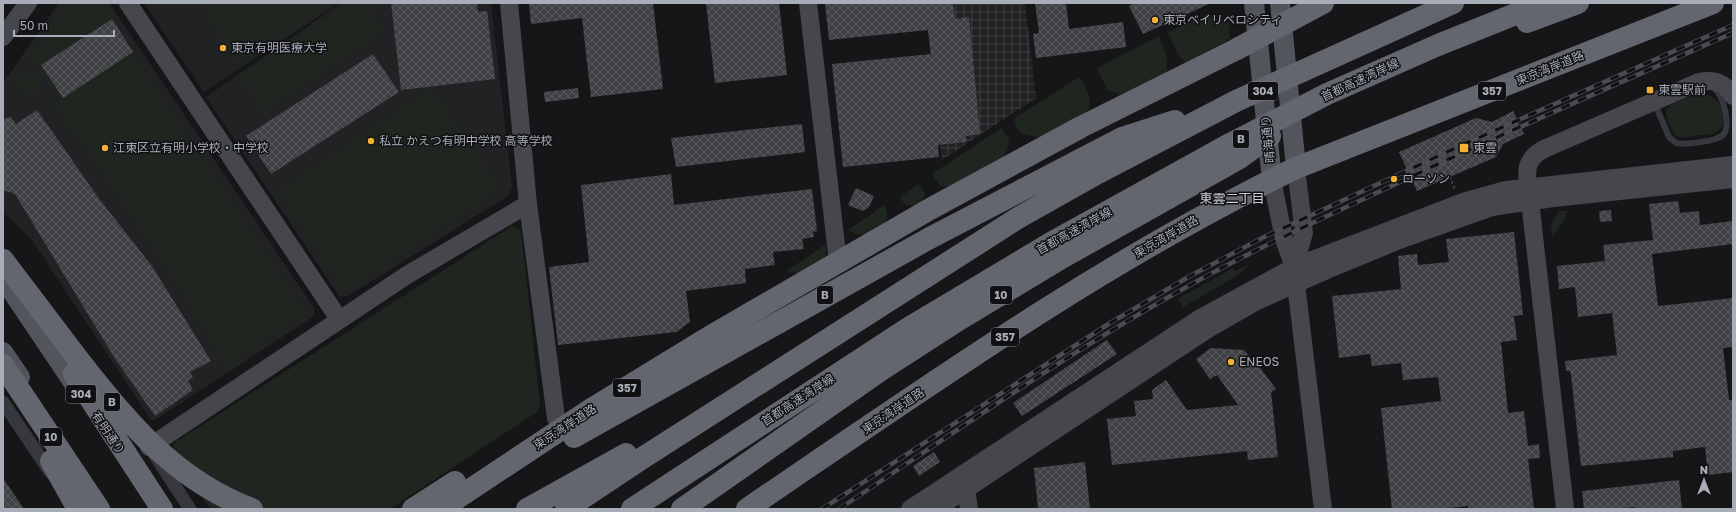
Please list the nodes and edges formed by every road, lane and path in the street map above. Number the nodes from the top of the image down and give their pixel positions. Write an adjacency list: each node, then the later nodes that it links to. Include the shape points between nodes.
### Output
1 (28, 3): 12 (street)
2 (128, 3): 34 (street)
3 (509, 3): 27 (street)
4 (808, 3): 29 (street)
5 (1254, 3): 13 (main road, 晴海通り / 304)
6 (1323, 3): 11 (highway, 東京湾岸道路 / 357)
7 (1453, 3): 18 (highway, B)
8 (1543, 3): 14 (highway, 首都高速湾岸線 / B)
9 (1578, 3): 14 (highway, B, via 1529,22)
10 (1713, 3): 21 (highway, 東京湾岸道路 / 357)
11 (1281, 13): 13 (highway, 東京湾岸道路 / 357); 21 (main road, 晴海通り / 304)
12 (3, 37)
13 (1257, 38): 24 (main road, 晴海通り / 304); 29 (highway, 東京湾岸道路 / 357, via 1081,127)
14 (1438, 45): 16 (highway, 首都高速湾岸線 / B)
15 (1700, 82): 17 (street, via 1708,80 1722,83); 19 (street); 19 (lane, via 1715,89 1723,104 1727,122 1726,130 1719,139 1676,143 1669,137)
16 (1327, 94): 35 (highway, 首都高速湾岸線 / B, via 1230,144 1051,243); 59 (highway, 10, via 1238,160 1058,260 954,323 881,370)
17 (1733, 96)
18 (1236, 101): 33 (highway, B, via 1018,218); 53 (highway, B, via 1115,141 881,264 523,465 476,489)
19 (1654, 101): 26 (street, via 1534,154 1528,164)
20 (1733, 165): 26 (street)
21 (1296, 168): 24 (highway, 東京湾岸道路 / 357); 31 (street, via 1304,233)
22 (1450, 177): 25 (path)
23 (1733, 179): 26 (street)
24 (1272, 180): 31 (street); 43 (highway, 東京湾岸道路 / 357, via 1187,225 1086,285)
25 (1456, 192)
26 (1529, 194): 31 (street); 66 (street)
27 (528, 204): 34 (street, via 407,275); 41 (street)
28 (3, 260): 51 (highway, B, via 109,399 149,443 196,481)
29 (838, 262): 36 (highway, 東京湾岸道路 / 357)
30 (3, 268): 42 (street, via 99,372); 49 (highway, B)
31 (1294, 275): 44 (street); 62 (street, via 1199,318); 65 (street)
32 (3, 278): 49 (main road, 有明通り / 304)
33 (890, 299): 55 (highway, via 850,317 652,439); 56 (highway, B)
34 (339, 319): 42 (street)
35 (906, 329): 57 (highway, 首都高速湾岸線 / B); 58 (highway)
36 (716, 332): 41 (highway); 54 (highway, 東京湾岸道路 / 357, via 590,410)
37 (3, 352): 48 (main road)
38 (3, 365): 47 (highway, 10)
39 (3, 380): 46 (highway, 10)
40 (3, 402): 45 (street)
41 (556, 418): 52 (highway)
42 (149, 447): 50 (street)
43 (786, 482): 60 (highway, 東京湾岸道路 / 357); 61 (highway, 357)
44 (966, 489): 63 (street); 64 (street)
45 (74, 509)
46 (78, 509)
47 (99, 509)
48 (107, 509)
49 (161, 509)
50 (190, 509)
51 (252, 509)
52 (413, 509)
53 (424, 509)
54 (441, 509)
55 (527, 509)
56 (566, 509)
57 (632, 509)
58 (657, 509)
59 (682, 509)
60 (747, 509)
61 (761, 509)
62 (910, 509)
63 (936, 509)
64 (969, 509)
65 (1322, 509)
66 (1565, 509)

